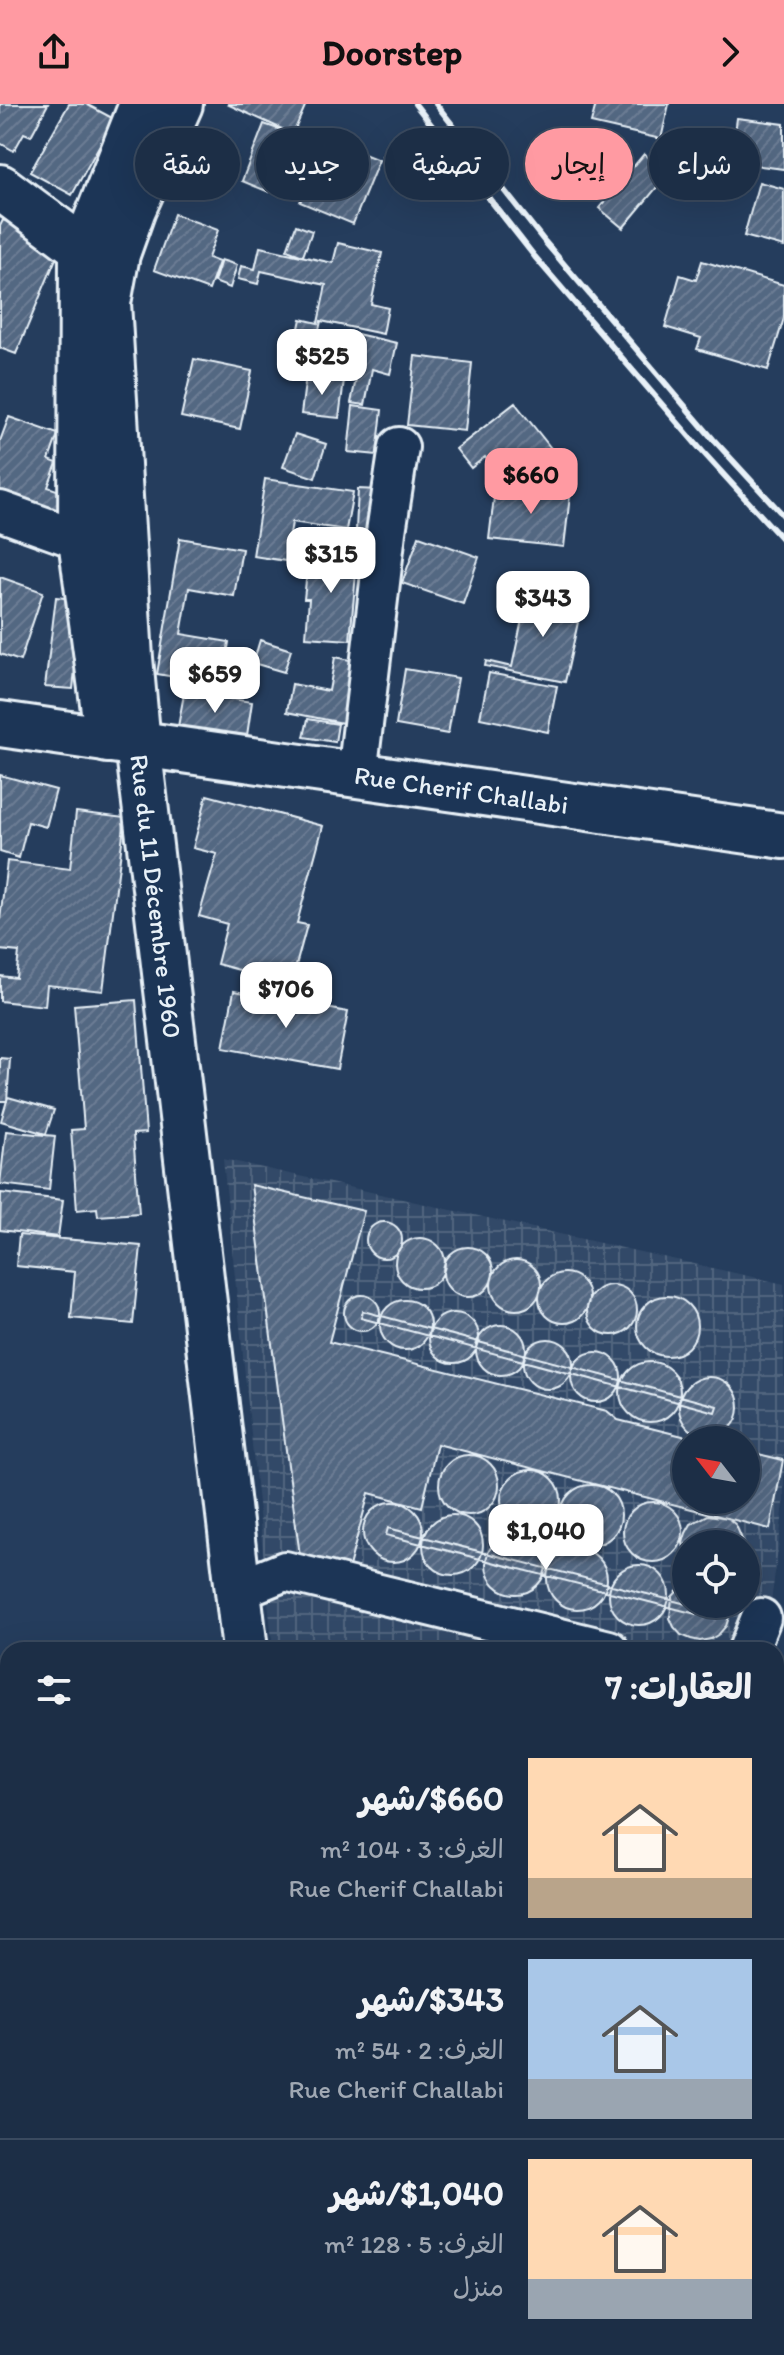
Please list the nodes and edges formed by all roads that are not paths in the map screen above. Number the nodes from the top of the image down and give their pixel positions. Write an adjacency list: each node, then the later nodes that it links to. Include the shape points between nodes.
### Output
1 (139, 104): 4 (street)
2 (180, 104): 9 (main road, Rue du 11 Décembre 1960, via 133,209 108,303 130,658)
3 (0, 187): 4 (main road)
4 (82, 248): 7 (main road)
5 (399, 447): 10 (street)
6 (0, 511): 7 (street)
7 (81, 540): 9 (main road)
8 (0, 724): 9 (main road, Rue Cherif Challabi)
9 (123, 742): 10 (main road, Rue Cherif Challabi); 12 (main road, Rue du 11 Décembre 1960)
10 (357, 775): 11 (main road, Rue Cherif Challabi)
11 (784, 836)
12 (238, 1590): 13 (main road, Rue du 11 Décembre 1960); 14 (street, via 285,1571)
13 (244, 1642)
14 (576, 1642)

